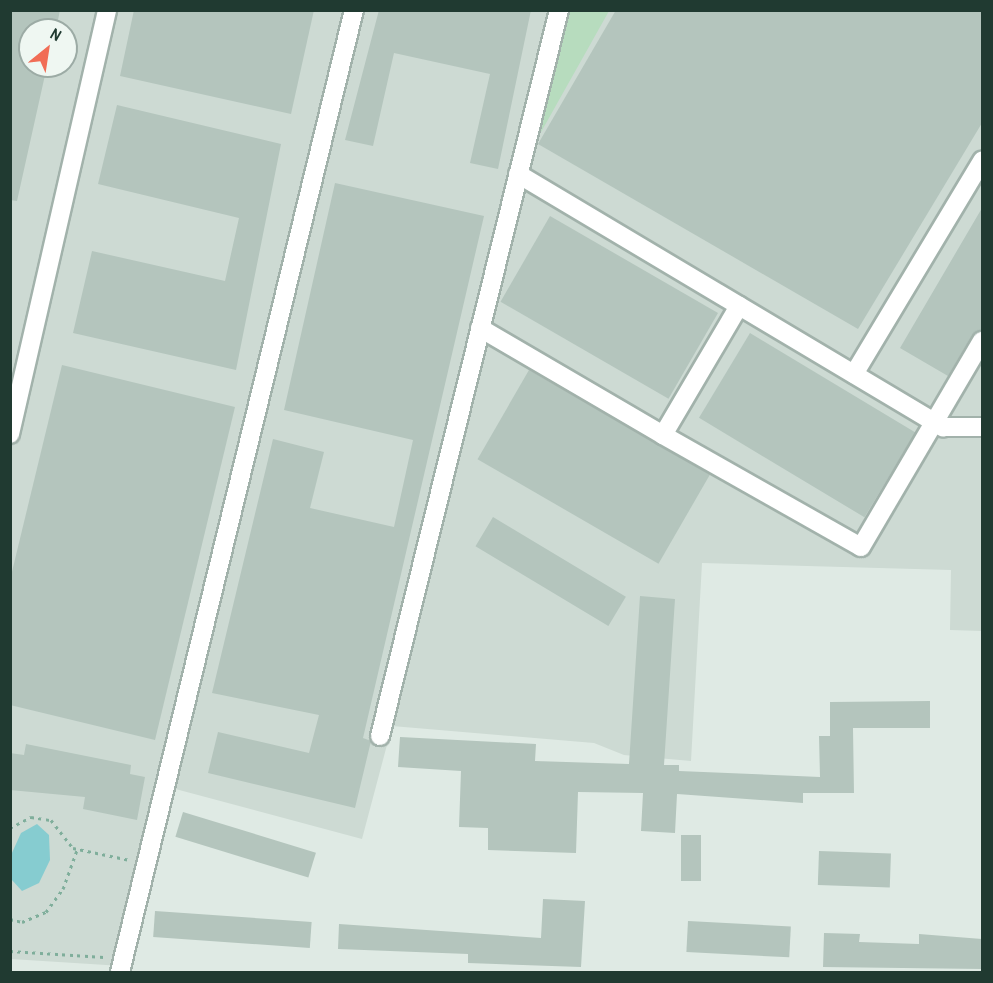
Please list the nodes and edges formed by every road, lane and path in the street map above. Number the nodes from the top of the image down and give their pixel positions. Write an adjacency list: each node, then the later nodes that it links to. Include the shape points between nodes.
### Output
1 (107, 10): 12 (lane)
2 (354, 10): 17 (lane)
3 (559, 10): 5 (lane)
4 (980, 170): 9 (lane)
5 (518, 174): 6 (lane); 7 (lane)
6 (739, 306): 9 (lane); 13 (lane)
7 (480, 328): 13 (lane); 14 (lane)
8 (982, 341): 10 (lane)
9 (855, 374): 10 (lane)
10 (934, 422): 11 (lane); 13 (lane, via 861,547)
11 (982, 427)
12 (10, 434)
13 (663, 435)
14 (380, 736)
15 (10, 828): 16 (path, via 31,817 51,820)
16 (77, 849): 17 (path); 18 (path, via 63,888 46,912 22,922)
17 (148, 864): 20 (lane)
18 (10, 919)
19 (10, 951): 20 (path)
20 (122, 965)

